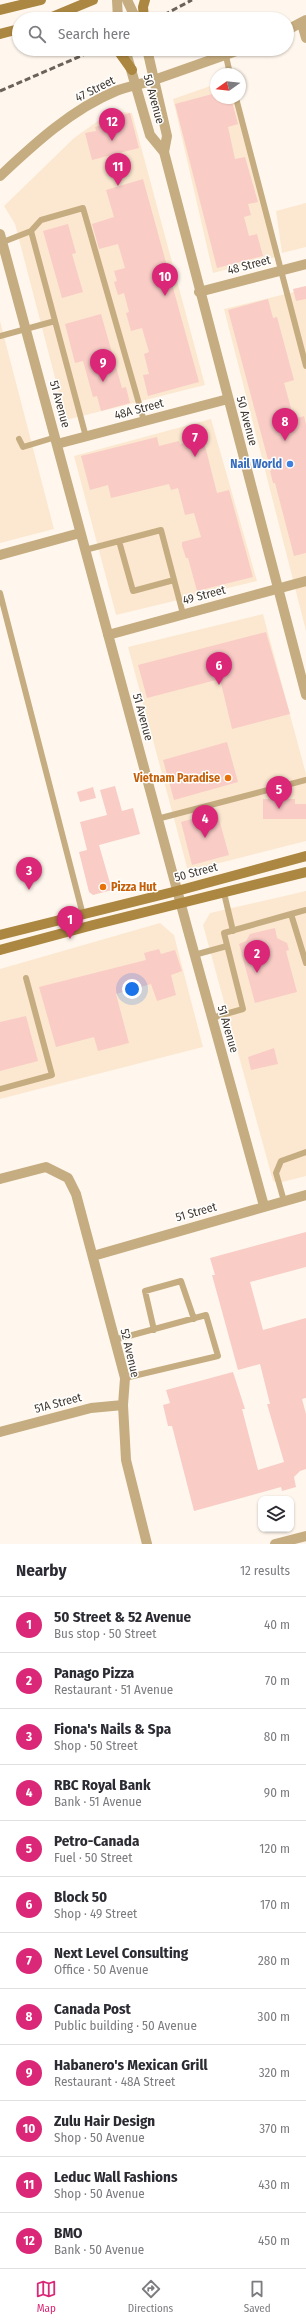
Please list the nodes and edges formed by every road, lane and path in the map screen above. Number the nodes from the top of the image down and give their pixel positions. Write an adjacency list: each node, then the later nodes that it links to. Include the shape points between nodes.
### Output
1 (22, 0): 7 (main road)
2 (41, 0): 7 (main road)
3 (93, 0): 8 (main road)
4 (117, 0): 9 (street)
5 (127, 0): 10 (street)
6 (145, 0): 11 (main road)
7 (0, 10)
8 (64, 12)
9 (118, 12)
10 (133, 12)
11 (143, 12)
12 (304, 22): 13 (street); 16 (street)
13 (294, 27)
14 (12, 30): 15 (main road)
15 (0, 34)
16 (306, 38)
17 (122, 56): 22 (main road)
18 (127, 56): 22 (street, 50 Avenue)
19 (149, 56): 23 (street, 50 Avenue)
20 (226, 56): 21 (lane); 23 (street, 47 Street)
21 (229, 68)
22 (132, 70): 24 (street, 50 Avenue)
23 (154, 80): 24 (street, 47 Street); 26 (street, 50 Avenue, via 167,136)
24 (136, 85): 26 (street, 50 Avenue, via 150,135); 27 (street, 47 Street, via 116,91 67,120)
25 (238, 104): 31 (lane)
26 (164, 152): 32 (street, 50 Avenue)
27 (0, 176)
28 (31, 232): 29 (lane); 33 (lane); 38 (lane, via 41,220 83,208)
29 (2, 238): 34 (street, 51 Avenue)
30 (306, 264): 31 (street, 48 Street)
31 (280, 270): 32 (street, 48 Street); 36 (lane)
32 (199, 292): 37 (street, 50 Avenue)
33 (55, 321): 34 (lane); 39 (lane)
34 (27, 329): 35 (lane); 41 (street, 51 Avenue)
35 (0, 336)
36 (306, 366)
37 (228, 399): 38 (street, 48A Street); 48 (street, 50 Avenue)
38 (144, 421): 39 (street, 48A Street)
39 (86, 437): 41 (street, 48A Street)
40 (19, 439): 41 (lane, via 23,447)
41 (57, 441): 42 (street, 51 Avenue)
42 (80, 533): 44 (street, 51 Avenue); 45 (street)
43 (119, 541): 44 (lane); 46 (lane, via 133,591); 46 (lane, via 161,530)
44 (85, 550): 51 (street, 51 Avenue)
45 (0, 555)
46 (174, 580): 50 (lane)
47 (306, 581): 48 (street, 49 Street)
48 (278, 589): 50 (street, 49 Street); 52 (street, 50 Avenue)
49 (0, 593): 62 (lane)
50 (183, 614): 51 (street, 49 Street)
51 (108, 635): 54 (street, 51 Avenue)
52 (306, 695)
53 (306, 780): 54 (lane)
54 (157, 819): 57 (street, 51 Avenue)
55 (306, 856): 57 (main road, 50 Street)
56 (306, 872): 58 (main road)
57 (177, 892): 59 (street, 51 Avenue); 62 (main road, 50 Street)
58 (224, 893): 59 (main road); 63 (lane)
59 (180, 904): 66 (main road, via 93,924); 67 (street, 51 Avenue)
60 (306, 910): 61 (lane)
61 (291, 914): 63 (lane); 68 (lane)
62 (83, 915): 64 (main road, 50 Street)
63 (233, 931): 65 (lane, via 224,933)
64 (0, 935)
65 (227, 946): 67 (lane); 71 (lane, via 243,1009)
66 (0, 950)
67 (194, 955): 71 (street, 51 Avenue)
68 (305, 955): 69 (lane)
69 (306, 963)
70 (26, 978): 72 (lane, via 52,1075)
71 (212, 1018): 77 (street, 51 Avenue)
72 (0, 1089)
73 (306, 1152): 76 (lane, via 281,1161 276,1172)
74 (0, 1179): 78 (street, 52 Avenue, via 46,1167 68,1178 76,1194)
75 (306, 1195): 76 (street, 51 Street)
76 (284, 1201): 77 (street, 51 Street)
77 (264, 1206): 78 (street, 51 Street)
78 (93, 1256): 81 (street, 52 Avenue)
79 (194, 1319): 80 (lane); 80 (lane, via 181,1280 145,1291); 82 (lane, via 206,1315 218,1356)
80 (154, 1330): 81 (lane)
81 (114, 1340): 82 (street, 52 Avenue)
82 (125, 1378): 83 (street, 52 Avenue)
83 (124, 1405): 84 (street, 51A Street, via 91,1408); 86 (street, 52 Avenue, via 126,1460)
84 (0, 1432)
85 (306, 1536): 87 (street)
86 (147, 1544)
87 (275, 1544)

